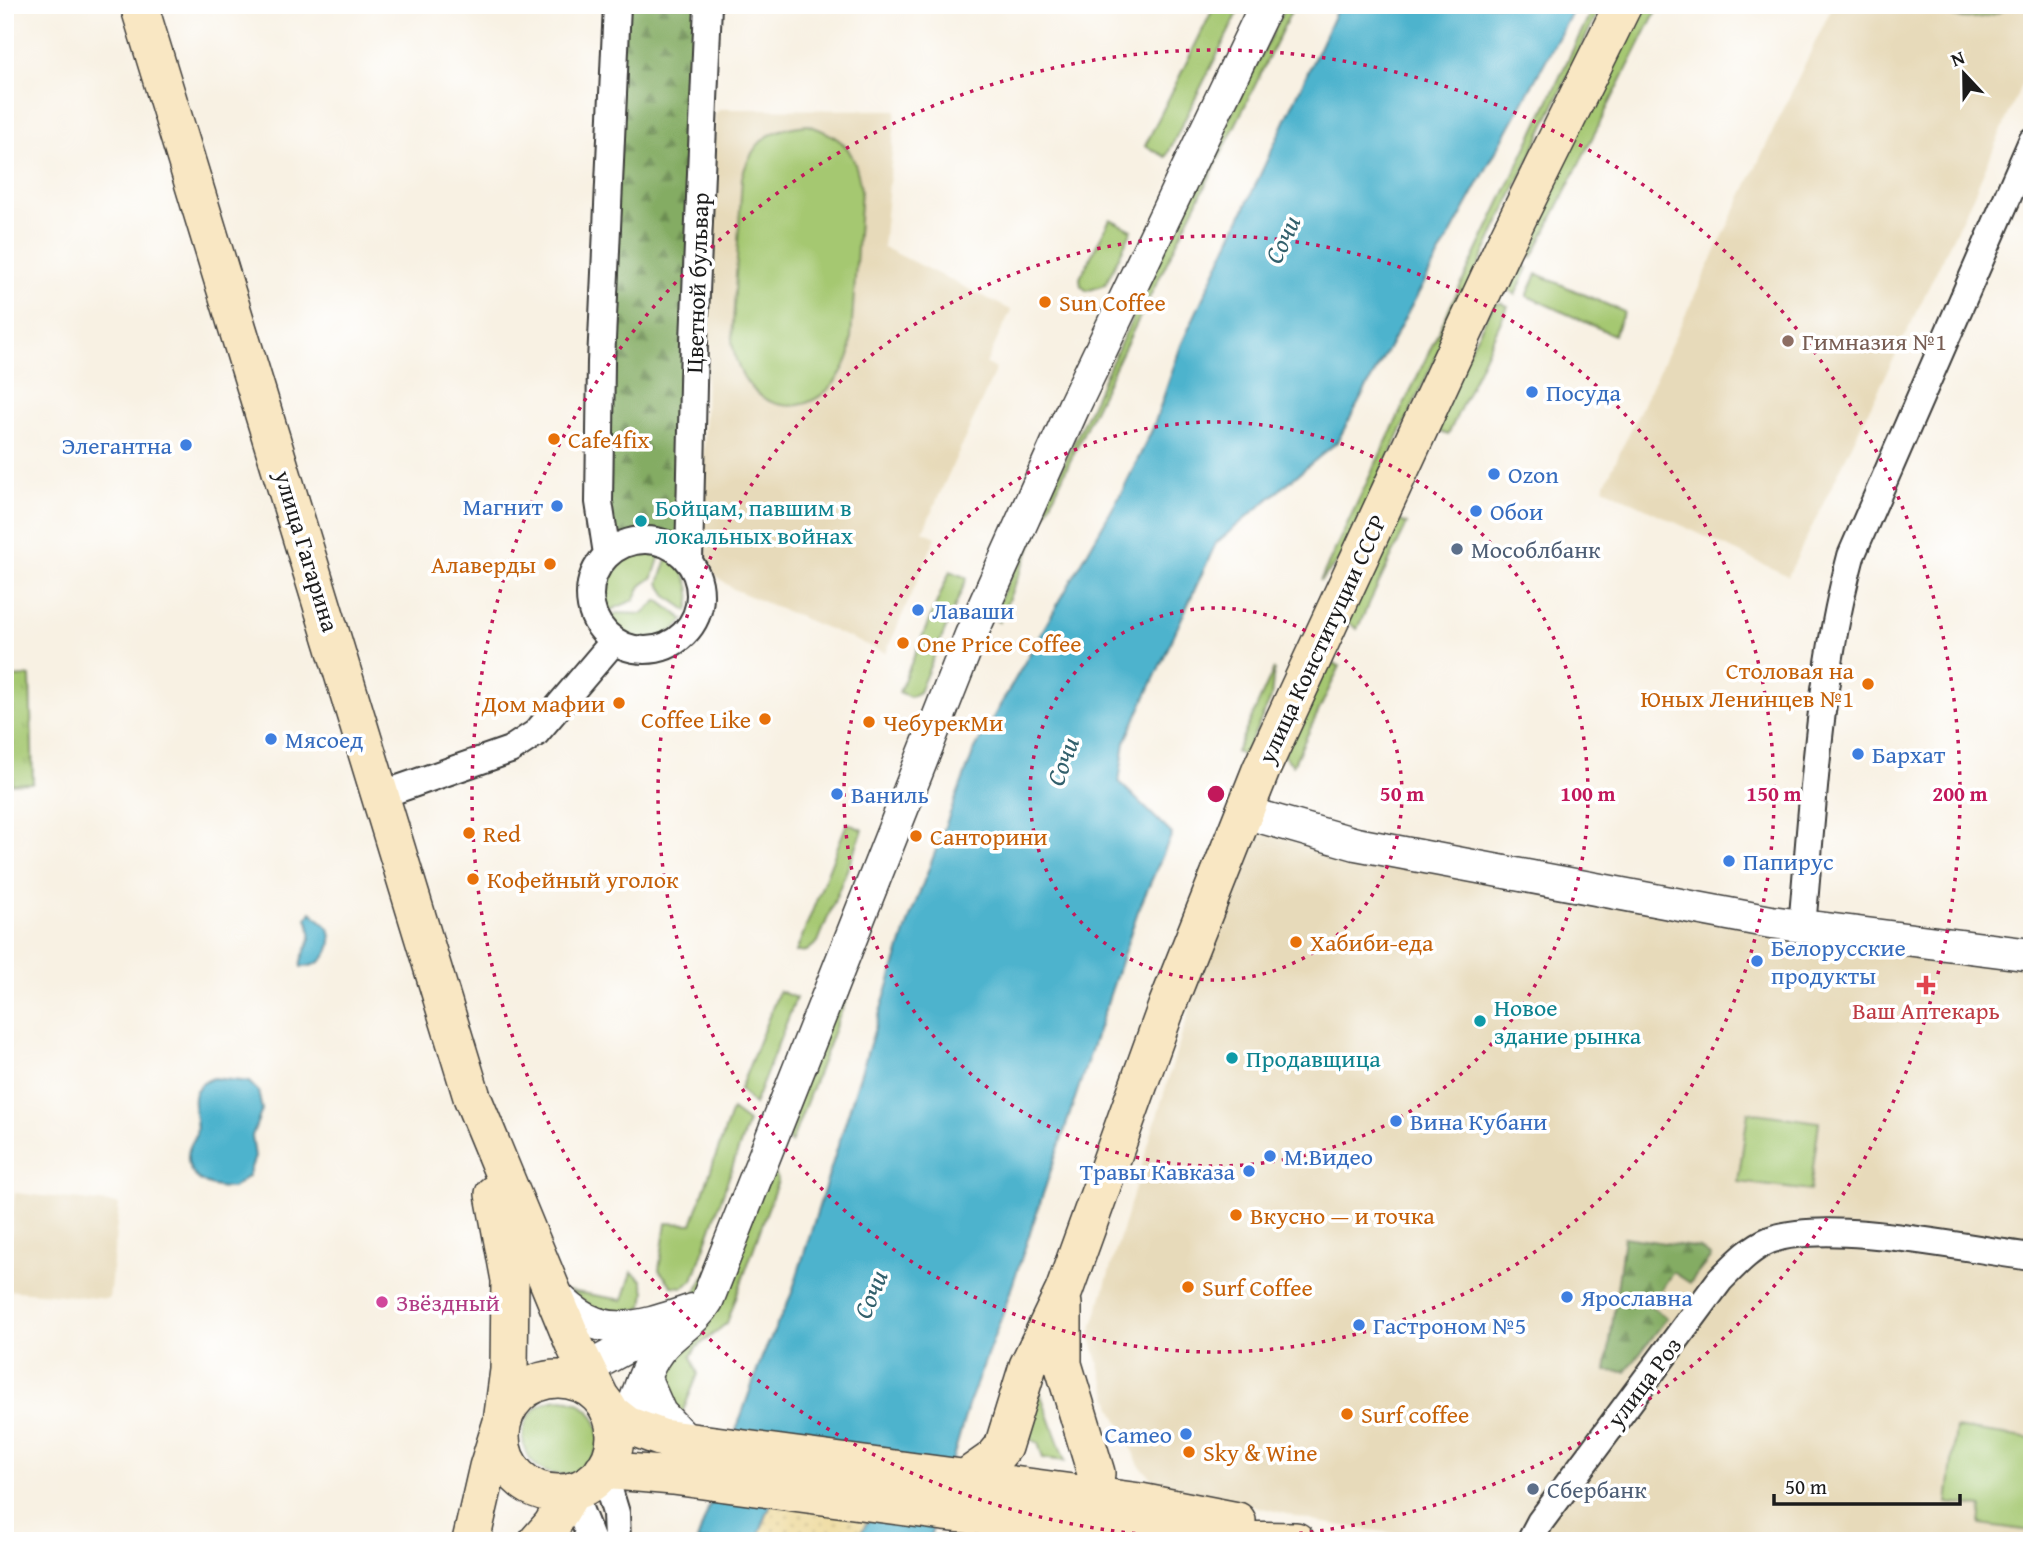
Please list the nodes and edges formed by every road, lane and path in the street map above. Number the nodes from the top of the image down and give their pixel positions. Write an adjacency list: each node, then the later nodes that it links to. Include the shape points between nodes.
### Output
1 (139, 5): 10 (main road, улица Гагарина)
2 (617, 5): 7 (street, via 601,362 599,502)
3 (708, 5): 8 (street, Цветной бульвар)
4 (1266, 5): 18 (street, via 1074,406 971,635)
5 (1623, 5): 11 (main road, улица Конституции СССР, via 1502,250)
6 (2032, 141): 12 (street, via 1851,556 1840,595 1820,737)
7 (607, 554): 8 (street, via 634,540 650,540 667,544); 9 (street, via 597,567 589,596 596,621)
8 (690, 561): 9 (street, via 697,576 699,609 681,638 648,650)
9 (614, 641): 10 (street, via 536,733 510,750)
10 (381, 795): 14 (main road, улица Гагарина)
11 (1244, 813): 12 (street, via 1356,844); 16 (main road, улица Конституции СССР, via 1167,1006)
12 (1801, 927): 13 (street)
13 (2032, 955)
14 (472, 1097): 17 (main road); 21 (main road, via 510,1280 509,1370)
15 (2032, 1257): 32 (street, улица Роз, via 1858,1234 1808,1232 1768,1241 1720,1280 1540,1521)
16 (1063, 1292): 23 (main road, via 1028,1366 1003,1447 993,1459); 25 (main road, via 1063,1364 1094,1465)
17 (554, 1293): 18 (street, via 578,1316 624,1329); 20 (main road)
18 (704, 1307): 19 (street, via 663,1344); 20 (street)
19 (645, 1379): 20 (street); 22 (street, via 660,1413)
20 (601, 1415): 21 (main road, via 539,1381 508,1408); 22 (main road, via 662,1438); 24 (main road, via 587,1485); 26 (main road, via 673,1476); 31 (street)
21 (502, 1422): 24 (main road, via 504,1455 523,1482 555,1493); 28 (main road)
22 (688, 1439): 23 (main road)
23 (959, 1479): 25 (main road)
24 (572, 1491): 29 (main road); 30 (street)
25 (1090, 1521): 26 (main road); 27 (main road, via 1230,1540)
26 (951, 1526)
27 (1290, 1540)
28 (471, 1541)
29 (538, 1541)
30 (592, 1541)
31 (617, 1541)
32 (1530, 1541)

